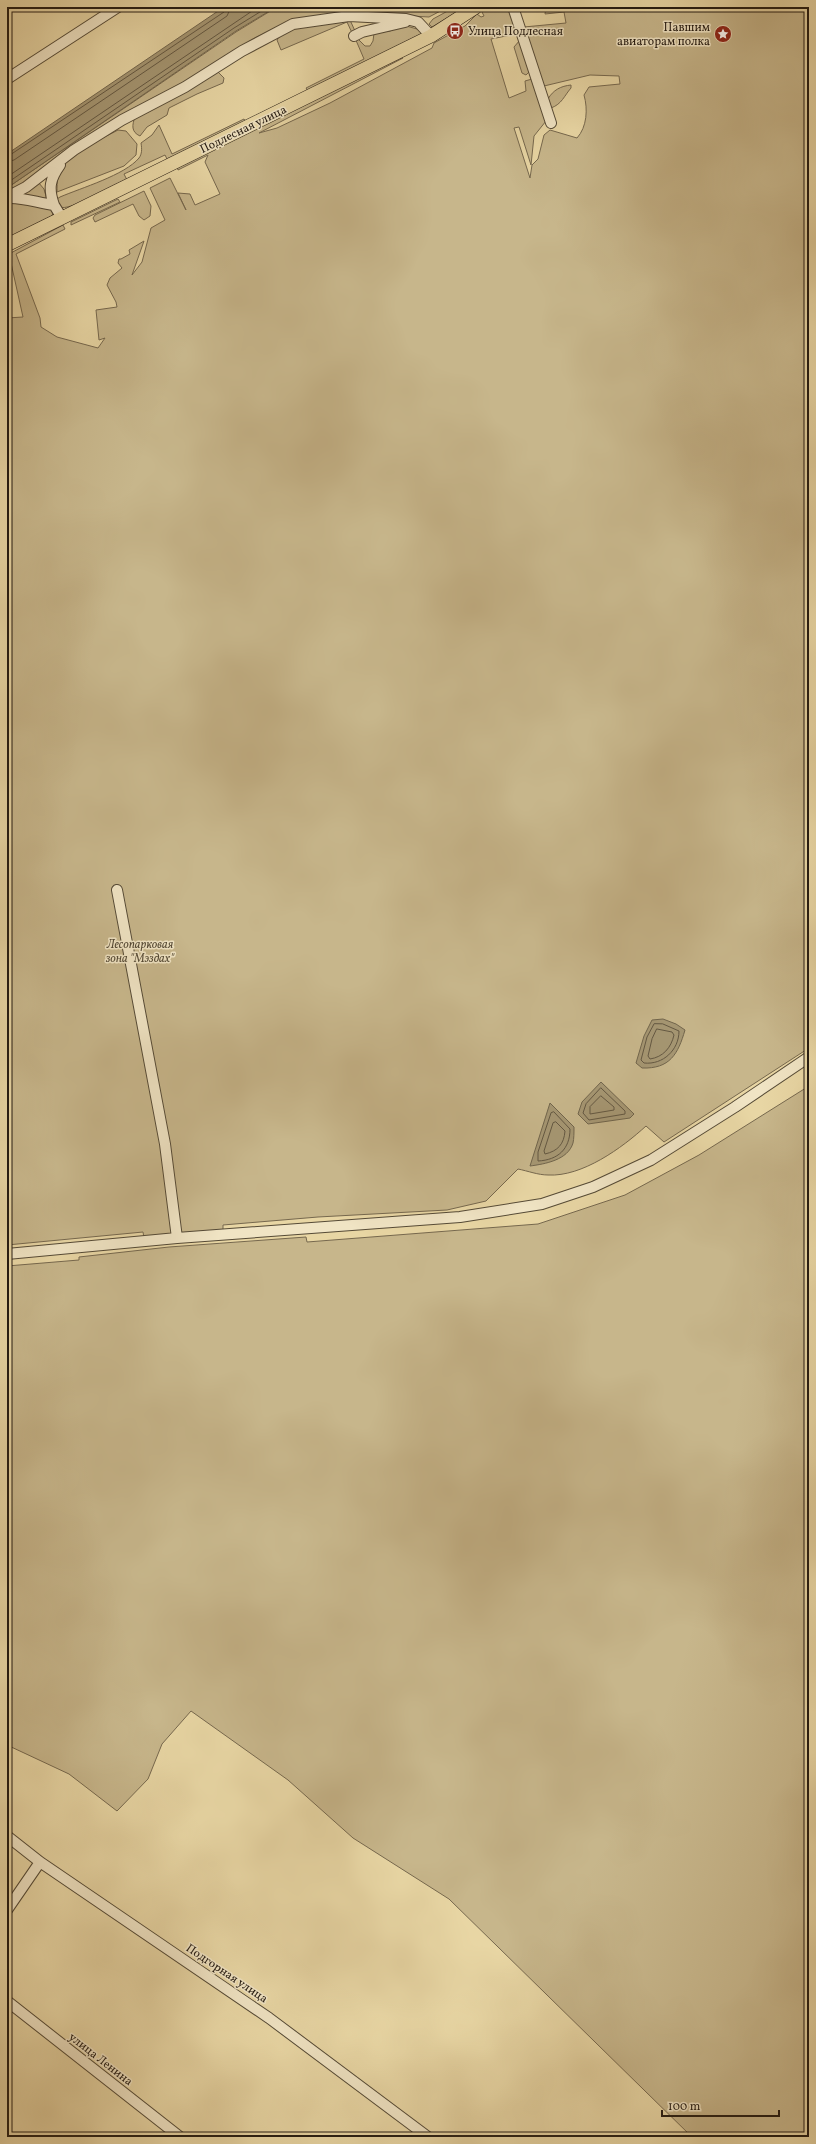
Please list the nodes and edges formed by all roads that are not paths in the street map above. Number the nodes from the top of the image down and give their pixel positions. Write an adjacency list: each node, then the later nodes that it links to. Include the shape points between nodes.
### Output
1 (118, 7): 9 (street)
2 (476, 7): 8 (main road, Подлесная улица)
3 (513, 7): 10 (street)
4 (349, 16): 5 (street); 6 (street); 11 (street, via 293,24 280,30 185,87 122,120 74,150)
5 (412, 21): 6 (street); 8 (street, via 418,22)
6 (370, 30): 7 (street)
7 (354, 36)
8 (431, 36): 14 (main road, Подлесная улица)
9 (7, 79)
10 (551, 123)
11 (63, 160): 12 (street, via 26,188); 13 (street, via 50,185)
12 (7, 197): 13 (street)
13 (54, 205): 14 (street)
14 (62, 218): 15 (main road, Подлесная улица)
15 (7, 245)
16 (118, 890): 18 (street, via 165,1144)
17 (809, 1057): 18 (street, via 651,1160 593,1187 542,1204 460,1217)
18 (177, 1238): 19 (street)
19 (7, 1254)
20 (7, 1836): 21 (street, Подгорная улица)
21 (40, 1862): 22 (street); 25 (street, Подгорная улица, via 269,2018)
22 (7, 1910)
23 (7, 2000): 24 (street, улица Ленина)
24 (180, 2137)
25 (428, 2137)

